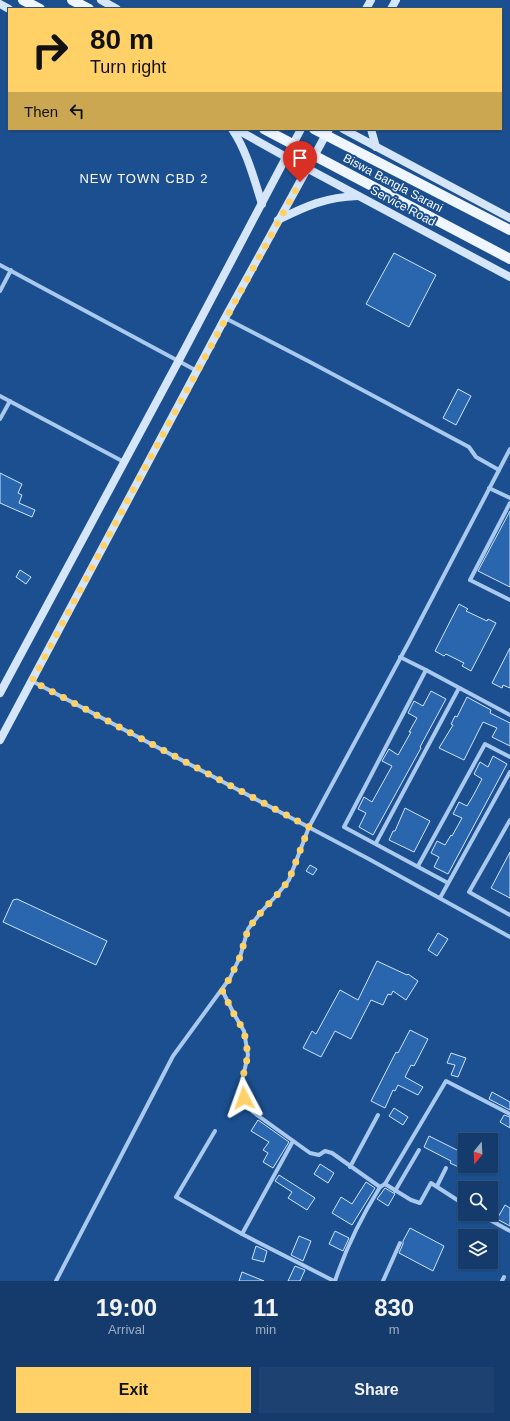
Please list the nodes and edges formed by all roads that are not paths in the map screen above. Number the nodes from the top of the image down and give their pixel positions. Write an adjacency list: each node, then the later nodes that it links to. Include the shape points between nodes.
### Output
1 (23, 0): 4 (main road)
2 (72, 0): 5 (main road)
3 (100, 0): 6 (street)
4 (38, 8)
5 (87, 8)
6 (115, 8)
7 (233, 130): 20 (street, via 246,157)
8 (238, 130): 17 (street)
9 (266, 130): 14 (main road, Biswa Bangla Sarani)
10 (300, 130): 14 (street)
11 (345, 130): 15 (street)
12 (371, 130): 15 (street)
13 (327, 132): 16 (street); 23 (main road, Biswa Bangla Sarani)
14 (293, 144): 16 (main road, Biswa Bangla Sarani); 17 (street)
15 (376, 147): 21 (street)
16 (315, 156): 18 (street); 24 (main road, Biswa Bangla Sarani)
17 (286, 157): 18 (street); 20 (street)
18 (308, 169): 19 (street); 22 (street)
19 (358, 196): 22 (street, Service Road, via 305,206); 27 (street, Service Road)
20 (262, 204): 30 (street)
21 (510, 218)
22 (278, 220): 29 (street)
23 (510, 230)
24 (510, 259)
25 (0, 265): 26 (street)
26 (11, 270): 28 (street); 30 (street)
27 (510, 277)
28 (0, 291)
29 (225, 318): 31 (street); 37 (street, via 469,447 476,457)
30 (178, 362): 31 (street); 36 (street)
31 (197, 371): 44 (street)
32 (0, 396): 33 (street)
33 (10, 401): 34 (street); 36 (street)
34 (0, 419)
35 (510, 449): 37 (street)
36 (124, 462): 46 (street)
37 (499, 470): 38 (street)
38 (489, 488): 39 (street); 42 (street)
39 (510, 498)
40 (510, 503): 41 (street, via 470,580)
41 (510, 600)
42 (400, 657): 43 (street); 52 (street)
43 (426, 670): 45 (street); 53 (street, via 344,827)
44 (32, 681): 48 (street); 52 (street)
45 (458, 688): 47 (street); 53 (street)
46 (0, 692)
47 (510, 715)
48 (0, 740)
49 (510, 757): 54 (street, via 485,744)
50 (510, 772): 55 (street)
51 (510, 820): 57 (street, via 469,892)
52 (309, 827): 56 (street); 59 (street, via 289,880 248,929 240,957)
53 (376, 843): 54 (street)
54 (418, 866): 55 (street)
55 (448, 883): 56 (street)
56 (440, 898): 58 (street)
57 (510, 915)
58 (510, 937)
59 (222, 990): 63 (street, via 244,1031 248,1055 242,1081 244,1098 253,1112); 76 (street, via 173,1056)
60 (510, 1114): 67 (street, via 446,1081)
61 (378, 1116): 65 (street)
62 (215, 1131): 74 (street, via 176,1197)
63 (293, 1141): 65 (street, via 310,1153 319,1154 325,1151 332,1154); 74 (street)
64 (419, 1150): 70 (street)
65 (350, 1167): 69 (street)
66 (446, 1168): 68 (street)
67 (385, 1184): 69 (street); 70 (street)
68 (437, 1186): 70 (street, via 431,1183 420,1203); 71 (street)
69 (380, 1187): 77 (street, via 352,1240)
70 (395, 1191)
71 (458, 1200)
72 (492, 1221): 73 (street)
73 (510, 1231)
74 (242, 1234): 77 (street)
75 (400, 1243): 78 (street)
76 (56, 1281)
77 (335, 1281)
78 (383, 1281)

